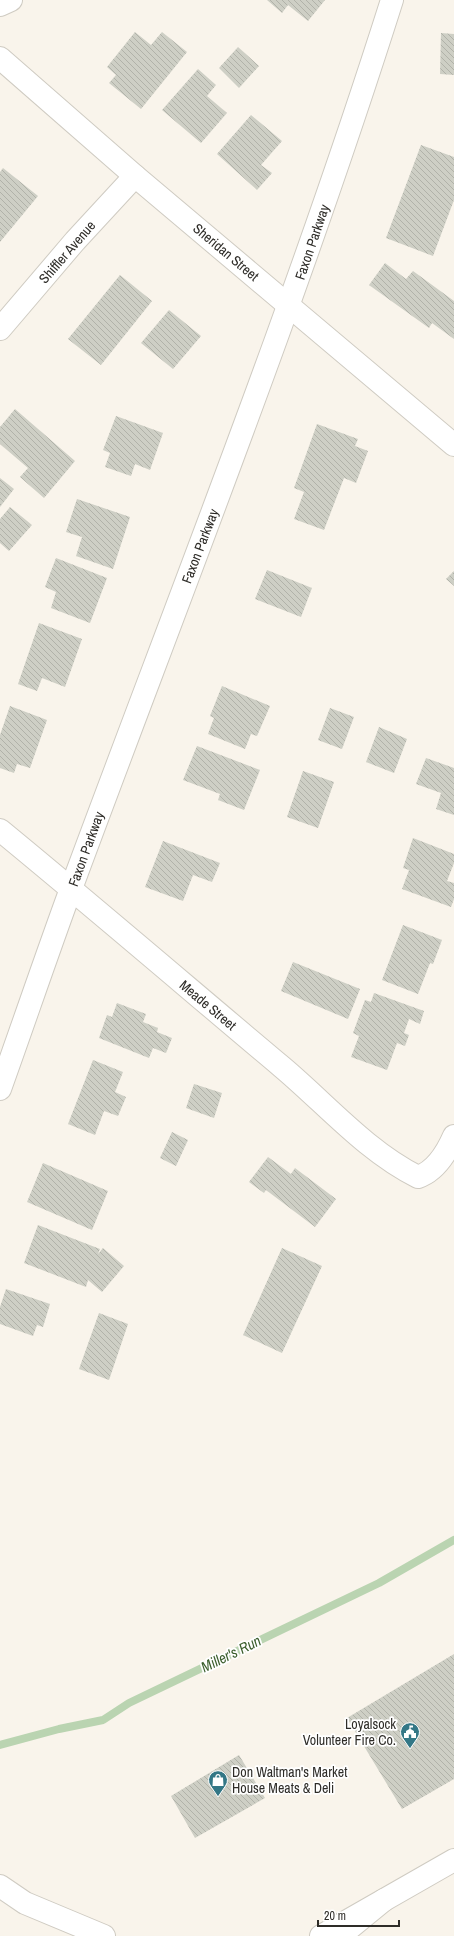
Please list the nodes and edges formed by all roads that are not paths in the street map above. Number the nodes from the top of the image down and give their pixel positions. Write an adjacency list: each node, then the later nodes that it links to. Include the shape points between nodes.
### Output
1 (11, 0): 3 (street)
2 (392, 0): 6 (street, Faxon Parkway, via 357,111)
3 (0, 6)
4 (0, 58): 5 (street, Sheridan Street)
5 (135, 176): 6 (street, Sheridan Street); 7 (street, Shiffler Avenue)
6 (289, 306): 8 (street, Sheridan Street); 10 (street, Faxon Parkway)
7 (0, 329)
8 (454, 444)
9 (0, 830): 10 (street, Meade Street)
10 (71, 888): 11 (street, Faxon Parkway); 12 (street, Meade Street, via 289,1073 359,1136 400,1167 418,1176 427,1174 446,1153)
11 (0, 1089)
12 (454, 1136)
13 (454, 1860): 15 (street)
14 (0, 1886): 16 (street, via 25,1903)
15 (384, 1900): 17 (street); 18 (street)
16 (104, 1936)
17 (321, 1936)
18 (340, 1936)

